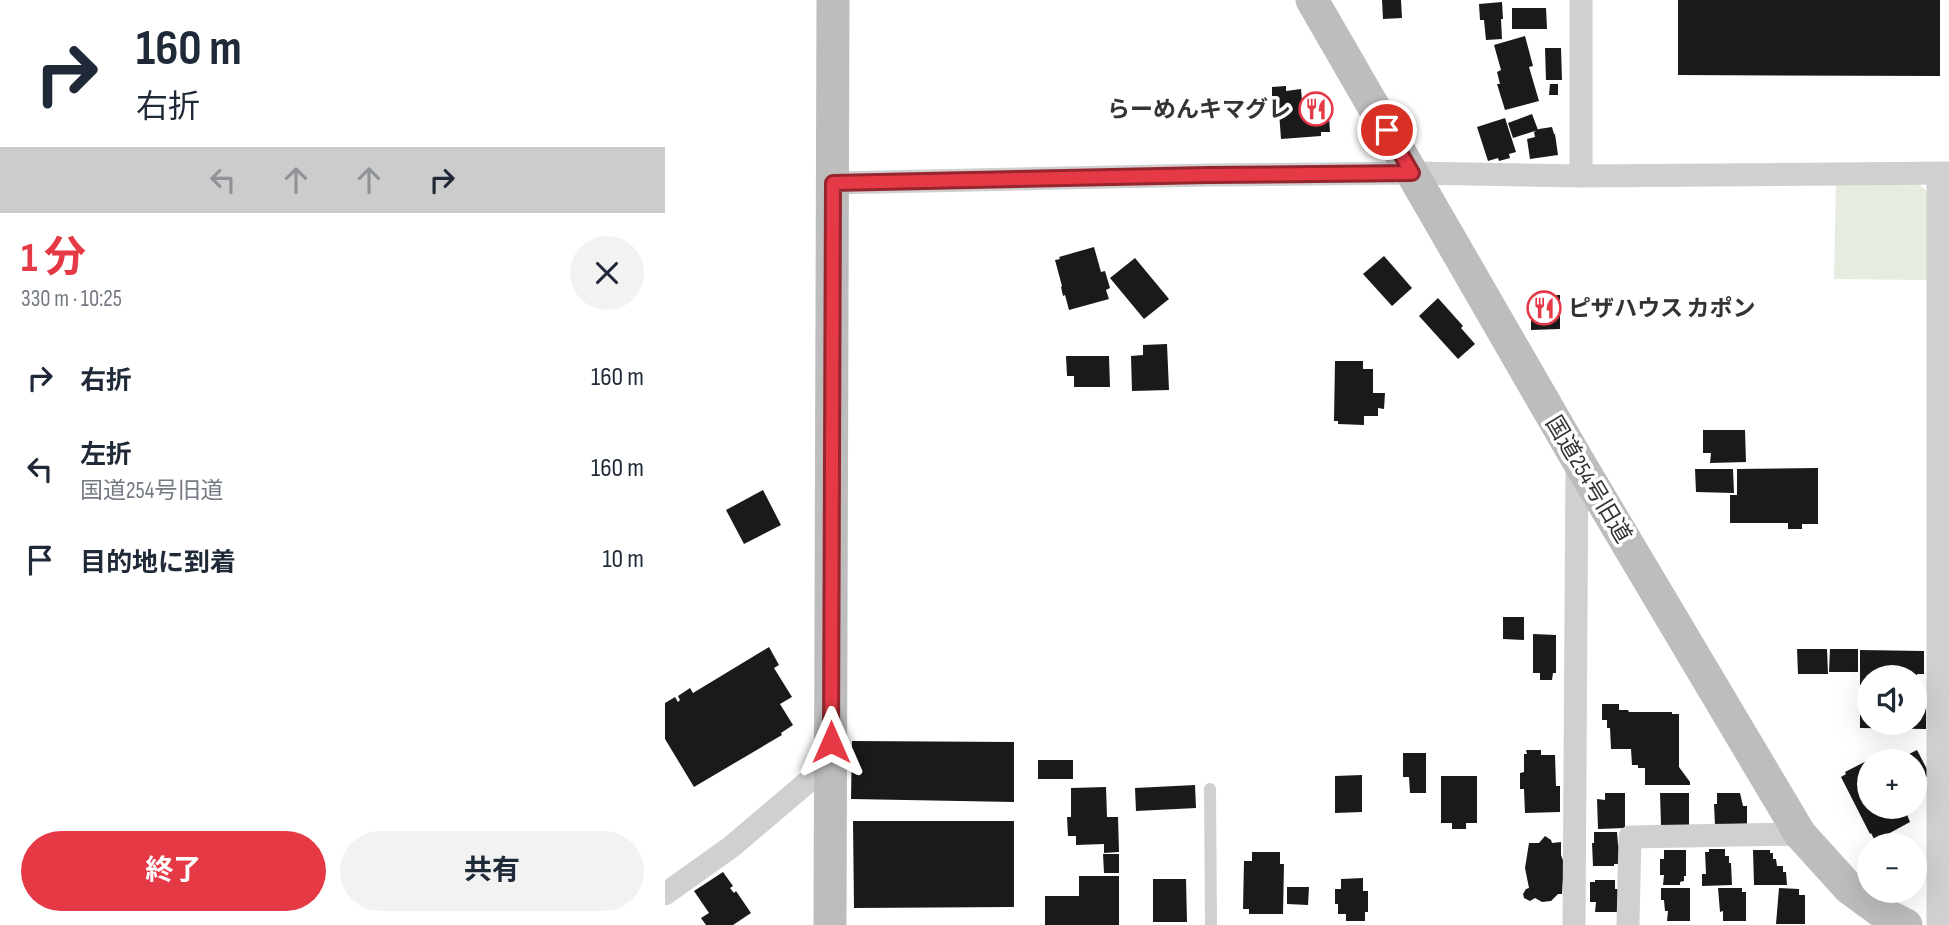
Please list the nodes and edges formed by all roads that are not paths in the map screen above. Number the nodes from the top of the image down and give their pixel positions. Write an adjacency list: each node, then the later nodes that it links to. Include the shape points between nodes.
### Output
1 (833, 0): 7 (street)
2 (1312, 0): 4 (street, 国道254号旧道)
3 (1581, 0): 6 (street)
4 (1412, 173): 6 (street); 7 (street); 8 (street, 国道254号旧道)
5 (1943, 173): 6 (street); 18 (street)
6 (1581, 176)
7 (833, 183): 9 (street)
8 (1577, 459): 11 (street, 国道254号旧道); 16 (street)
9 (830, 769): 12 (street); 14 (street)
10 (1210, 789): 15 (lane)
11 (1800, 834): 13 (street, 国道254号旧道, via 1849,888); 17 (street, via 1630,837)
12 (665, 894)
13 (1888, 922)
14 (830, 925)
15 (1211, 925)
16 (1574, 925)
17 (1628, 925)
18 (1938, 925)

